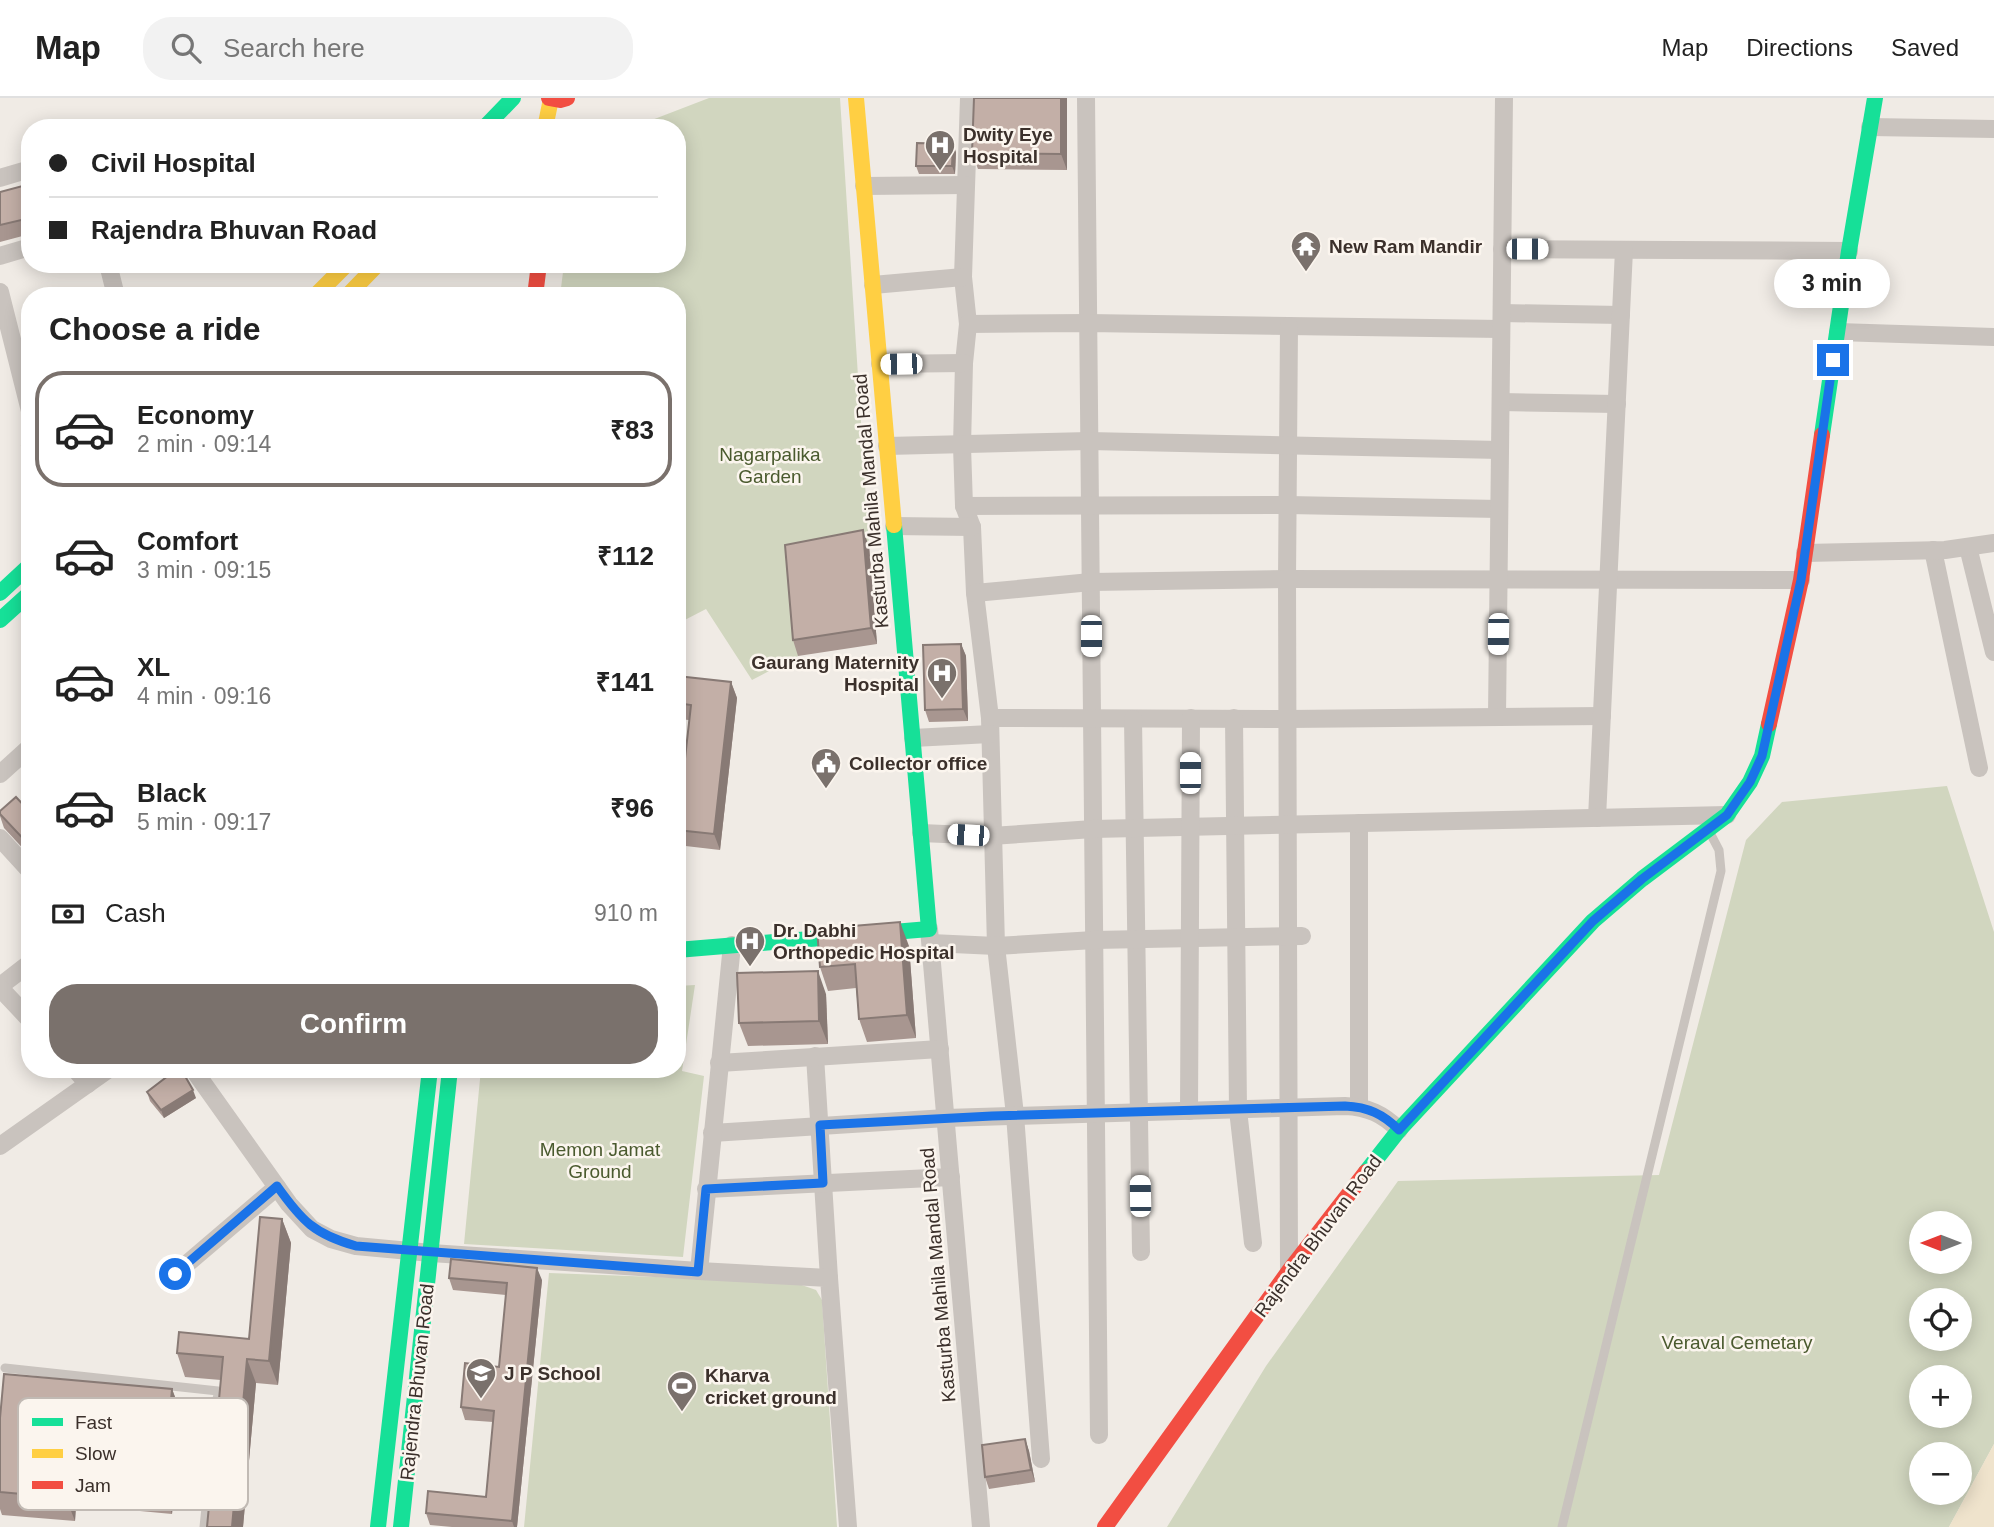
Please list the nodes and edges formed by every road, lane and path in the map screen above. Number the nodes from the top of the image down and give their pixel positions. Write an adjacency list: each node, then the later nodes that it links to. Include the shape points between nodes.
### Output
1 (856, 98): 16 (street, Kasturba Mahila Mandal Road)
2 (969, 98): 15 (street)
3 (1086, 98): 31 (street)
4 (1504, 98): 17 (street)
5 (1875, 98): 11 (street, Rajendra Bhuvan Road)
6 (557, 99): 9 (street); 10 (street)
7 (518, 108): 8 (street)
8 (499, 119)
9 (549, 119)
10 (556, 119)
11 (1870, 127): 12 (street); 20 (street, Rajendra Bhuvan Road)
12 (1994, 129)
13 (21, 172): 14 (street)
14 (0, 178)
15 (965, 185): 16 (street); 24 (street)
16 (864, 186): 25 (street, Kasturba Mahila Mandal Road)
17 (1502, 249): 19 (street); 30 (street)
18 (21, 250): 21 (street)
19 (1624, 250): 20 (street); 29 (street)
20 (1849, 251): 34 (street, Rajendra Bhuvan Road)
21 (0, 256)
22 (338, 273): 26 (street)
23 (370, 273): 27 (street)
24 (963, 277): 25 (street); 32 (street)
25 (873, 285): 37 (street, Kasturba Mahila Mandal Road)
26 (324, 287)
27 (356, 287)
28 (0, 292): 38 (street)
29 (1621, 315): 30 (street); 40 (street)
30 (1502, 321): 33 (street); 39 (street)
31 (1088, 323): 32 (street); 33 (street); 41 (street)
32 (968, 324): 36 (street)
33 (1289, 326): 44 (street)
34 (1838, 332): 35 (street); 55 (street, Rajendra Bhuvan Road)
35 (1994, 337)
36 (964, 363): 37 (street); 43 (street)
37 (880, 364): 42 (street, Kasturba Mahila Mandal Road)
38 (21, 375)
39 (1500, 402): 40 (street); 45 (street)
40 (1616, 404): 59 (street)
41 (1089, 441): 43 (street); 44 (street); 46 (street)
42 (887, 446): 43 (street); 50 (street, Kasturba Mahila Mandal Road)
43 (962, 446): 48 (street)
44 (1288, 446): 45 (street); 47 (street)
45 (1500, 450): 49 (street)
46 (1090, 505): 47 (street); 48 (street); 61 (street)
47 (1288, 505): 49 (street); 57 (street)
48 (964, 506): 51 (street)
49 (1499, 509): 58 (street)
50 (894, 526): 51 (street); 75 (street, Kasturba Mahila Mandal Road)
51 (972, 527): 63 (street)
52 (1994, 543): 53 (street)
53 (1968, 547): 54 (street); 66 (street)
54 (1933, 550): 55 (street); 77 (street)
55 (1805, 553): 60 (street, Rajendra Bhuvan Road)
56 (21, 573): 62 (street)
57 (1287, 579): 58 (street); 61 (street); 73 (street)
58 (1499, 580): 59 (street); 67 (street)
59 (1608, 580): 60 (street); 68 (street)
60 (1801, 580): 79 (street, Rajendra Bhuvan Road, via 1762,756)
61 (1091, 582): 63 (street); 69 (street)
62 (0, 593)
63 (975, 593): 74 (street)
64 (21, 601): 65 (street)
65 (0, 620)
66 (1994, 652)
67 (1497, 716): 68 (street); 73 (street)
68 (1602, 716): 80 (street)
69 (1092, 718): 72 (street); 74 (street); 86 (street)
70 (1191, 718): 71 (street); 72 (street); 84 (street)
71 (1234, 718): 73 (street); 83 (street)
72 (1133, 719): 85 (street)
73 (1288, 719): 82 (street)
74 (990, 726): 75 (street); 89 (street)
75 (913, 738): 88 (street, Kasturba Mahila Mandal Road)
76 (21, 755): 78 (street)
77 (1979, 768)
78 (0, 774)
79 (1727, 815): 80 (street); 87 (street, Rajendra Bhuvan Road)
80 (1597, 818): 81 (street)
81 (1359, 823): 82 (street); 113 (street)
82 (1288, 825): 83 (street); 93 (street)
83 (1235, 826): 84 (street); 94 (street)
84 (1190, 827): 85 (street); 95 (street)
85 (1135, 828): 86 (street); 96 (street)
86 (1093, 829): 89 (street); 97 (street)
87 (1708, 830): 122 (street, Rajendra Bhuvan Road, via 1593,921); 148 (lane, via 1719,850 1721,871)
88 (921, 833): 89 (street); 92 (street, Kasturba Mahila Mandal Road)
89 (991, 836): 99 (street)
90 (0, 838): 91 (street)
91 (21, 862)
92 (930, 936): 98 (street); 99 (street); 104 (street, Kasturba Mahila Mandal Road)
93 (1295, 936): 94 (street); 114 (street)
94 (1236, 937): 95 (street); 115 (street)
95 (1190, 938): 96 (street); 116 (street)
96 (1136, 939): 97 (street); 117 (street)
97 (1094, 940): 99 (street); 118 (street)
98 (732, 945): 100 (street); 106 (street)
99 (996, 946): 119 (street)
100 (686, 949)
101 (21, 970): 102 (street)
102 (0, 987): 103 (street)
103 (21, 1010)
104 (940, 1049): 105 (street); 120 (street, Kasturba Mahila Mandal Road)
105 (815, 1056): 106 (street); 121 (street)
106 (719, 1063): 123 (street)
107 (83, 1078): 112 (street)
108 (96, 1078): 112 (street)
109 (199, 1078): 127 (street)
110 (429, 1078): 130 (street)
111 (449, 1078): 132 (street, Rajendra Bhuvan Road)
112 (88, 1084): 124 (street)
113 (1359, 1107): 114 (street); 122 (street, via 1380,1114)
114 (1290, 1109): 115 (street); 134 (street)
115 (1238, 1110): 116 (street); 129 (street)
116 (1189, 1111): 117 (street)
117 (1139, 1113): 118 (street); 131 (street)
118 (1096, 1114): 119 (street); 141 (street)
119 (1015, 1115): 120 (street); 142 (street)
120 (946, 1118): 121 (street); 125 (street, Kasturba Mahila Mandal Road)
121 (820, 1125): 123 (street); 126 (street)
122 (1399, 1130): 134 (street, Rajendra Bhuvan Road)
123 (712, 1133): 128 (street)
124 (0, 1146)
125 (951, 1177): 126 (street); 146 (street, Kasturba Mahila Mandal Road)
126 (823, 1183): 128 (street); 136 (street)
127 (277, 1186): 130 (street, via 312,1229 331,1239); 135 (street)
128 (706, 1189): 133 (street)
129 (1252, 1243)
130 (408, 1251): 132 (street); 139 (street)
131 (1141, 1252)
132 (431, 1253): 133 (street); 140 (street, Rajendra Bhuvan Road)
133 (698, 1272): 136 (street)
134 (1289, 1272): 147 (street, Rajendra Bhuvan Road)
135 (175, 1274)
136 (829, 1278): 145 (street)
137 (5, 1368): 138 (lane, via 218,1391)
138 (217, 1398)
139 (389, 1417): 140 (street); 143 (street)
140 (413, 1420): 144 (street, Rajendra Bhuvan Road)
141 (1099, 1435)
142 (1041, 1459)
143 (378, 1527)
144 (401, 1527)
145 (848, 1527)
146 (981, 1527)
147 (1105, 1527)
148 (1562, 1527)

